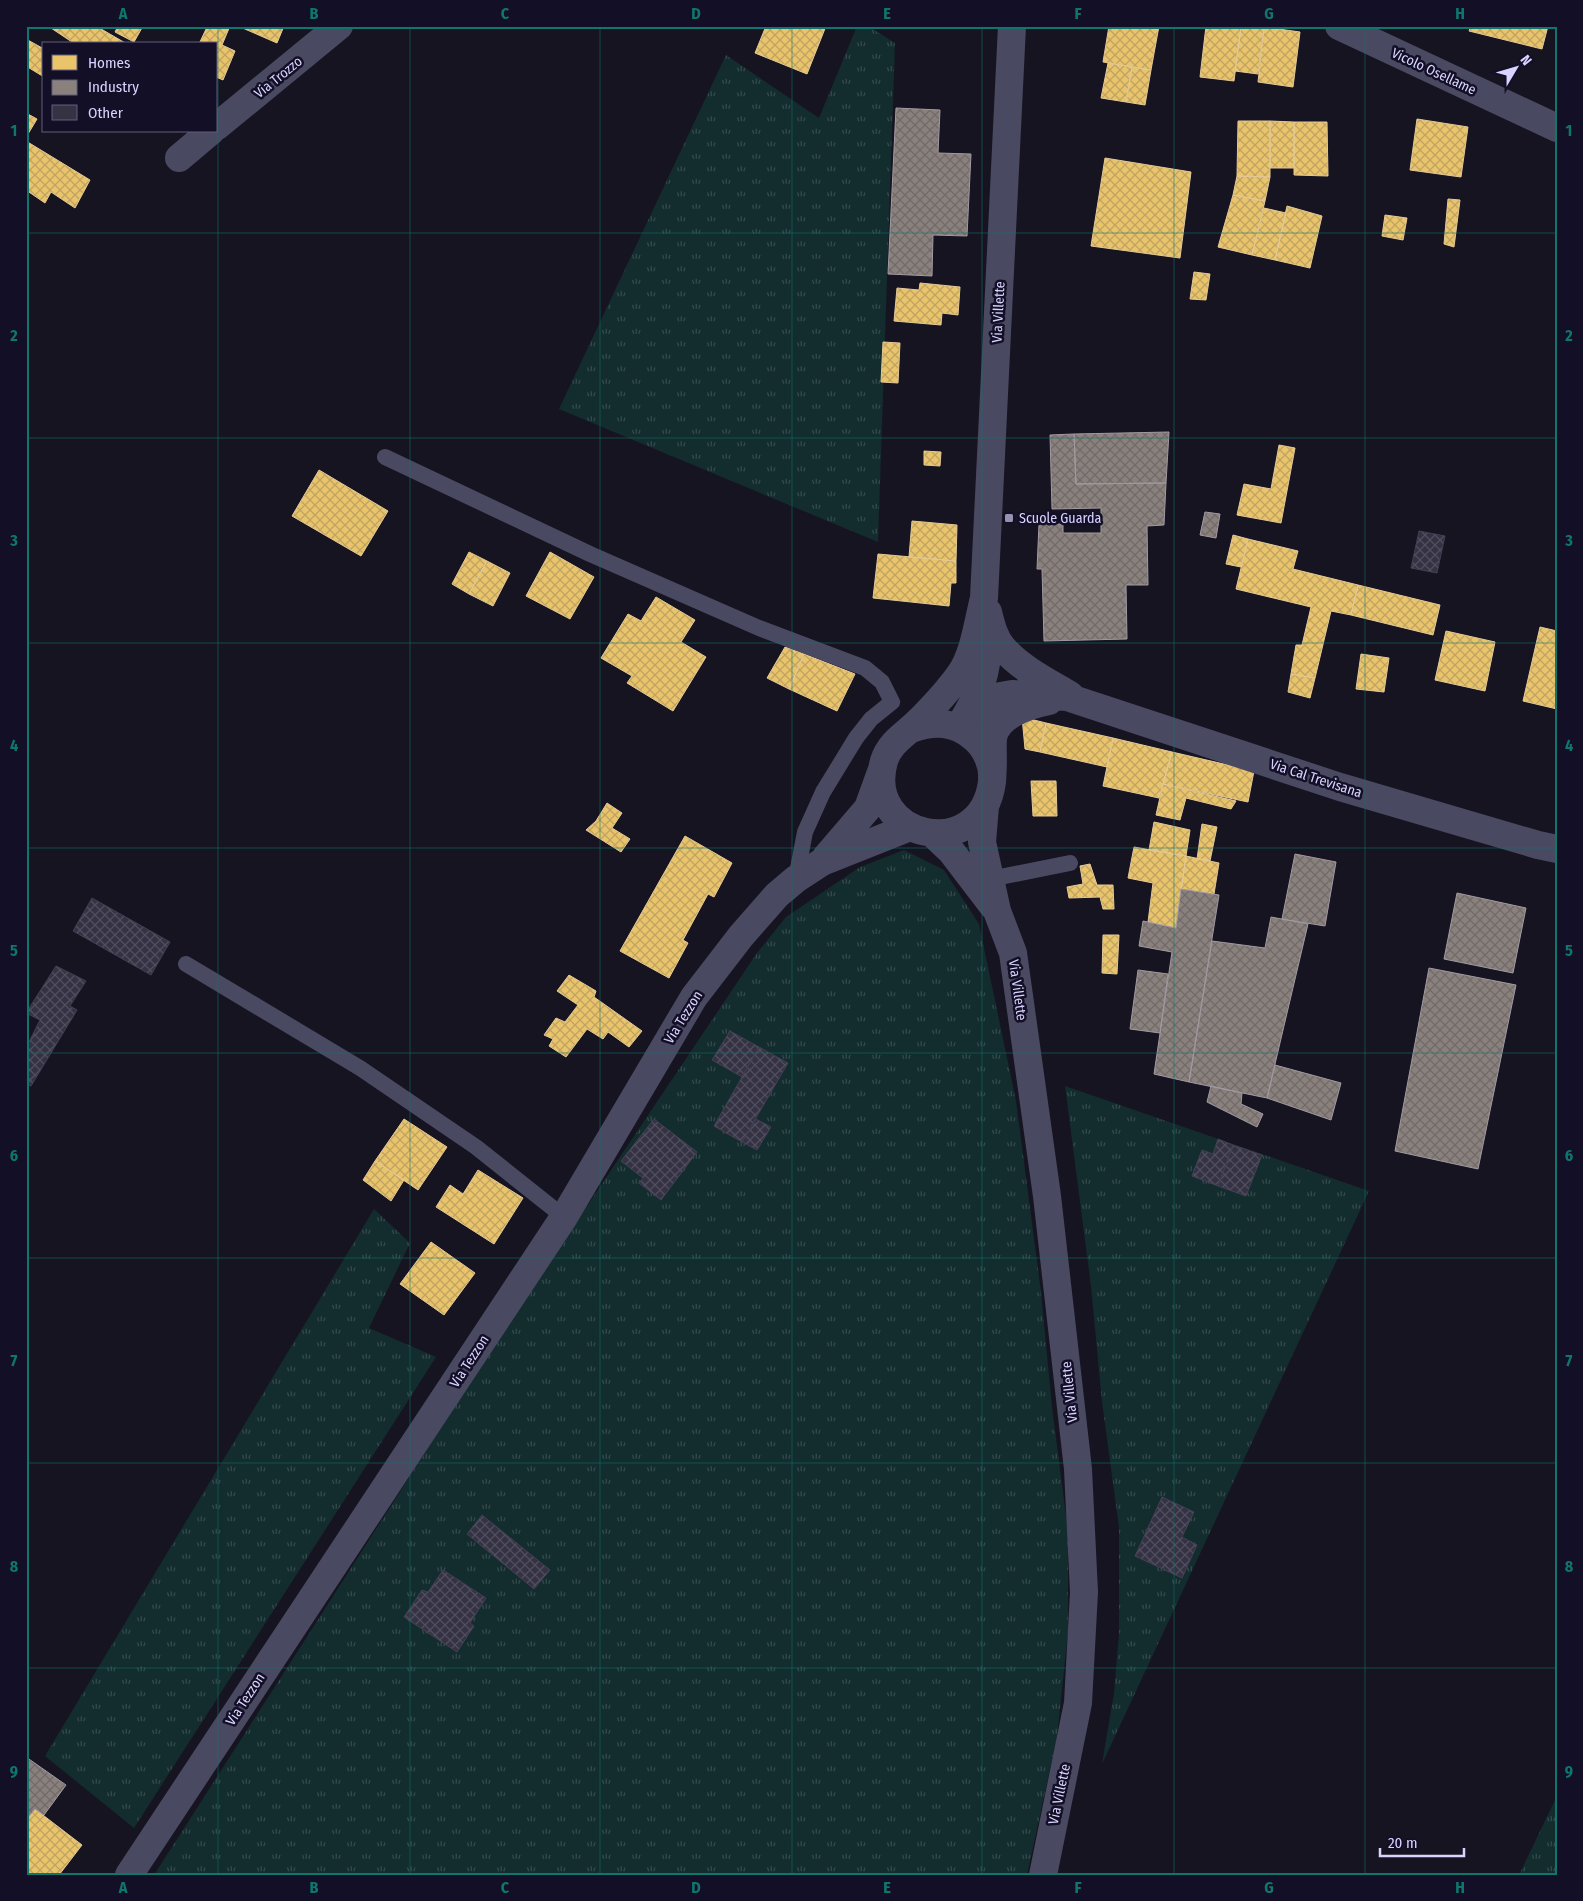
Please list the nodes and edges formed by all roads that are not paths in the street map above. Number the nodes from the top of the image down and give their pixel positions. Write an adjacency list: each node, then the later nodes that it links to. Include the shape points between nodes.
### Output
1 (339, 26): 4 (street, Via Trozzo)
2 (1012, 26): 9 (street, Via Villette)
3 (1339, 26): 5 (street, Vicolo Osellame)
4 (218, 125)
5 (1557, 128)
6 (210, 132): 7 (street)
7 (179, 158)
8 (385, 457): 20 (lane, via 590,554 759,628 865,668 882,682 892,702 871,719 856,738 823,792 805,832)
9 (984, 595): 10 (street, Via Cal Trevisana, via 992,630 1002,647 1021,664); 11 (street, Via Villette, via 962,672); 12 (street, Via Villette, via 987,660 982,686)
10 (1073, 698): 12 (street, Via Cal Trevisana, via 1012,694 995,697); 14 (street, via 1030,707 1001,722 994,736); 17 (street, Via Cal Trevisana, via 1340,787)
11 (911, 729): 12 (street, Via Villette, via 943,723); 13 (street, Via Villette, via 891,746)
12 (963, 730): 14 (street, Via Villette, via 984,749)
13 (881, 772): 16 (street, Via Villette, via 887,804 896,817); 18 (street, Via Tezzon, via 868,808)
14 (992, 778): 15 (street, Via Villette)
15 (985, 806): 16 (street, Via Villette, via 976,818 949,833); 21 (street, Via Villette, via 982,842)
16 (921, 831): 18 (street, Via Tezzon); 22 (street, Via Villette, via 951,851)
17 (1557, 849)
18 (822, 862): 20 (street, Via Tezzon)
19 (1070, 863): 21 (lane)
20 (796, 879): 24 (street, Via Tezzon, via 777,895 741,936 694,997)
21 (990, 879): 22 (street, Via Villette)
22 (997, 911): 26 (street, Via Villette, via 1013,953 1047,1196 1078,1469 1084,1592 1078,1702)
23 (186, 964): 24 (lane, via 360,1068 476,1147)
24 (564, 1217): 25 (street, Via Tezzon)
25 (129, 1875)
26 (1043, 1875)

